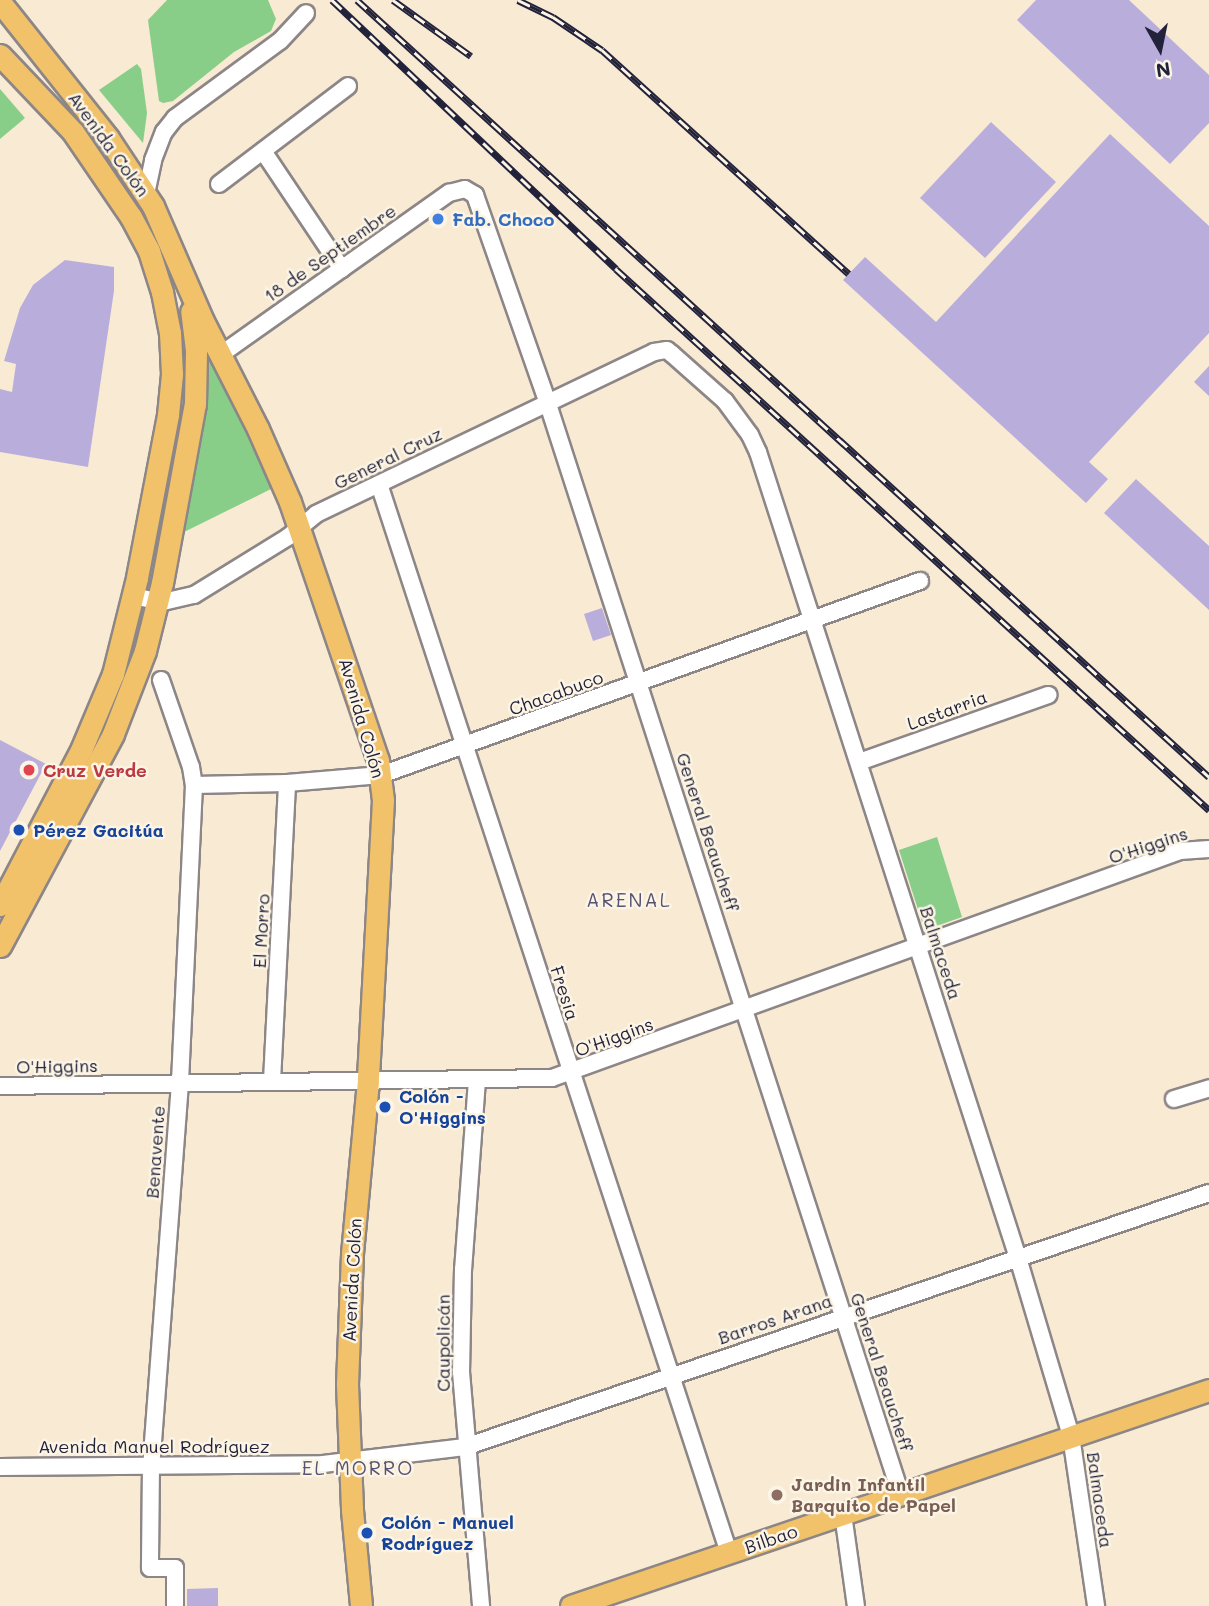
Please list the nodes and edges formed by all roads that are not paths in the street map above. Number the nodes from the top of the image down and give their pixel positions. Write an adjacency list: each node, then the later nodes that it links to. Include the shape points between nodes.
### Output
1 (0, 2): 7 (main road, Avenida Colón)
2 (306, 13): 6 (street, via 280,41 181,111 164,132)
3 (0, 55): 19 (main road, Avenida Colón, via 36,90 113,186 142,237 167,312 172,374 165,435)
4 (348, 86): 5 (street)
5 (263, 151): 8 (street); 12 (street)
6 (153, 160): 7 (street); 10 (street)
7 (131, 169): 10 (main road, Avenida Colón)
8 (219, 184)
9 (465, 189): 12 (street, 18 de Septiembre, via 449,193); 15 (street, General Beaucheff, via 478,201)
10 (146, 194): 11 (main road, Avenida Colón)
11 (180, 268): 14 (main road, Avenida Colón); 20 (main road, via 195,335 196,387)
12 (342, 269): 14 (street, 18 de Septiembre)
13 (667, 350): 15 (street, General Cruz); 21 (street, Balmaceda, via 725,401 755,442)
14 (220, 355): 17 (main road, Avenida Colón)
15 (547, 401): 16 (street, General Cruz); 23 (street, General Beaucheff)
16 (379, 484): 17 (street, General Cruz, via 316,514); 25 (street, Fresia)
17 (300, 527): 20 (street, General Cruz, via 194,595); 27 (main road, Avenida Colón)
18 (920, 581): 21 (street, Chacabuco)
19 (132, 596): 20 (street, General Cruz); 31 (main road, via 103,702)
20 (158, 602): 32 (main road, via 113,734)
21 (813, 620): 23 (street, Chacabuco); 26 (street, Balmaceda)
22 (162, 680): 29 (street, Benavente)
23 (639, 684): 25 (street, Chacabuco); 34 (street, General Beaucheff)
24 (1048, 695): 26 (street, Lastarria)
25 (465, 747): 27 (street, Chacabuco); 35 (street, Fresia)
26 (859, 762): 33 (street, Balmaceda)
27 (381, 775): 28 (street, Chacabuco); 38 (main road, Avenida Colón)
28 (287, 783): 29 (street, Chacabuco); 37 (street, El Morro)
29 (194, 785): 39 (street, Benavente)
30 (1209, 849): 33 (street, O'Higgins, via 1180,851)
31 (0, 905)
32 (0, 946)
33 (919, 947): 34 (street, O'Higgins); 44 (street, Balmaceda)
34 (745, 1010): 35 (street, O'Higgins); 45 (street, General Beaucheff)
35 (571, 1073): 36 (street, O'Higgins, via 552,1078); 46 (street, Fresia)
36 (477, 1080): 38 (street, O'Higgins); 49 (street, Caupolicán, via 463,1269)
37 (272, 1081): 38 (street, O'Higgins); 39 (street, O'Higgins)
38 (368, 1081): 50 (main road, Avenida Colón, via 348,1320)
39 (180, 1083): 40 (street, O'Higgins); 52 (street, Benavente)
40 (0, 1086)
41 (1209, 1088): 42 (street)
42 (1174, 1099)
43 (1209, 1193): 44 (street, Barros Arana)
44 (1018, 1258): 45 (street, Barros Arana); 48 (street, Balmaceda)
45 (845, 1315): 46 (street, Barros Arana); 53 (street, General Beaucheff)
46 (671, 1377): 49 (street, Barros Arana); 55 (street, Fresia)
47 (1209, 1390): 48 (main road, Bilbao)
48 (1071, 1436): 53 (main road, Bilbao); 62 (street, Balmaceda)
49 (465, 1447): 50 (street, Barros Arana); 59 (street, Caupolicán)
50 (349, 1461): 52 (street, Avenida Manuel Rodríguez); 58 (main road, Avenida Colón)
51 (0, 1466): 52 (street, Avenida Manuel Rodríguez)
52 (150, 1466): 57 (street, Benavente, via 150,1568 175,1568)
53 (901, 1494): 54 (main road, Bilbao)
54 (843, 1514): 55 (main road, Bilbao); 61 (street)
55 (729, 1553): 56 (main road, Bilbao)
56 (611, 1600): 60 (main road, Bilbao)
57 (175, 1606)
58 (361, 1606)
59 (481, 1606)
60 (571, 1606)
61 (856, 1606)
62 (1096, 1606)

